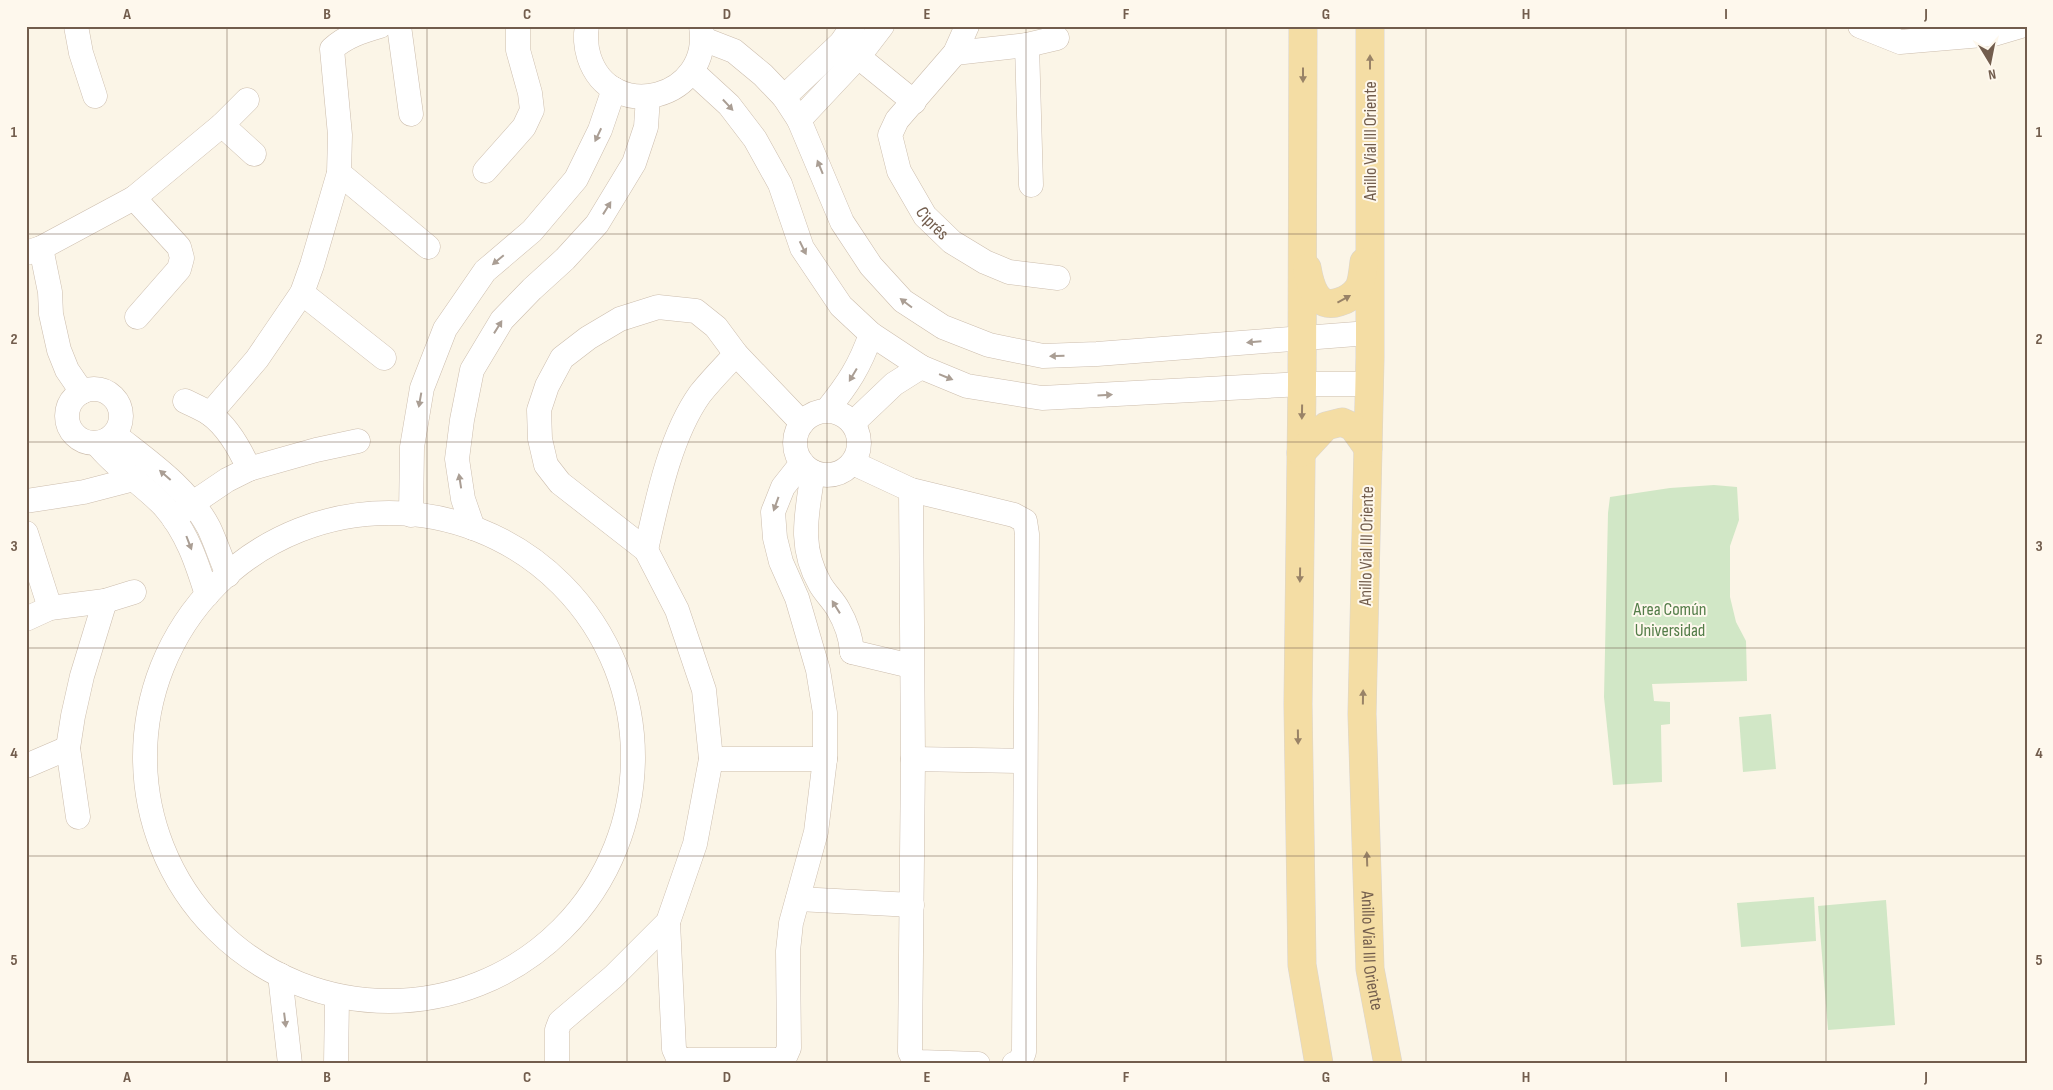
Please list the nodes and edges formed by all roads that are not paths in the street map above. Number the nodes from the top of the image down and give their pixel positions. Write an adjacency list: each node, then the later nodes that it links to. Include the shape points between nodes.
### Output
1 (76, 26): 21 (street)
2 (380, 26): 31 (street, via 360,32 332,49 340,135)
3 (399, 26): 26 (street)
4 (518, 26): 30 (street, via 518,50 532,110 524,127)
5 (587, 26): 19 (street, via 586,49 592,64)
6 (882, 26): 14 (street)
7 (967, 26): 16 (street, Ciprés)
8 (1303, 26): 36 (main road, one-way to 36)
9 (1370, 26): 34 (main road, Anillo Vial III Oriente, one-way to 9)
10 (1860, 26): 11 (street, via 1900,42 1994,34)
11 (2021, 26)
12 (702, 33): 17 (street, via 700,56); 23 (street, via 734,51)
13 (1057, 38): 15 (street)
14 (851, 42): 18 (street); 20 (street); 25 (street)
15 (1027, 45): 16 (street); 32 (street)
16 (955, 53): 25 (street, Ciprés)
17 (693, 72): 22 (street, via 680,85); 42 (street, one-way to 42, via 729,105 755,139 780,184 802,248 841,306)
18 (809, 75): 20 (street); 23 (street)
19 (614, 89): 22 (street); 66 (street, one-way to 66, via 600,130 576,179 532,231 485,271 445,329 422,388 412,447)
20 (826, 92): 27 (street)
21 (95, 96)
22 (648, 97): 68 (street, one-way to 22, via 463,499 457,459 472,370 502,320 597,224 634,163 646,127)
23 (784, 97): 27 (street)
24 (247, 100): 28 (street)
25 (914, 102): 38 (street, Ciprés, via 897,120 890,135 899,171 925,216 952,242 985,262 1008,272)
26 (411, 114)
27 (799, 120): 43 (street, one-way to 27, via 1043,356 989,345 943,327 903,302 871,266 842,222)
28 (222, 125): 29 (street); 33 (street)
29 (254, 154)
30 (486, 171)
31 (339, 173): 35 (street); 39 (street)
32 (1031, 185)
33 (134, 198): 37 (street); 40 (street, via 179,247 182,258 179,269)
34 (1370, 238): 36 (main road, one-way to 34, via 1311,287 1324,304 1333,304 1346,300 1358,289); 41 (main road, Anillo Vial III Oriente)
35 (428, 247)
36 (1302, 247): 43 (main road)
37 (34, 250): 49 (street, via 50,292 59,350 67,370)
38 (1058, 278)
39 (302, 293): 45 (street); 52 (street, via 257,360)
40 (137, 317)
41 (1369, 332): 43 (street); 48 (main road, Anillo Vial III Oriente)
42 (871, 334): 46 (street); 51 (street, one-way to 51, via 862,360)
43 (1302, 338): 47 (main road)
44 (736, 354): 53 (street); 70 (street, via 700,395 680,431 659,493); 70 (street, via 716,327 696,312 658,307 620,319 588,338 562,358 548,386 539,410 540,439 546,465 560,483)
45 (384, 358)
46 (921, 367): 47 (street, one-way to 47, via 968,386 1042,398); 54 (street, via 894,384)
47 (1302, 384): 48 (street); 58 (main road, one-way to 58)
48 (1369, 384): 57 (main road, Anillo Vial III Oriente)
49 (82, 392): 55 (street, via 94,389 106,392 116,400 121,411 121,424); 55 (street, via 72,400 67,412 68,424 74,435 84,442)
50 (185, 401): 52 (street)
51 (828, 410): 53 (street, via 813,414); 54 (street, via 842,414)
52 (210, 414): 61 (street, via 239,447)
53 (802, 422): 60 (street, via 795,436 795,450)
54 (853, 423): 59 (street, via 859,436 859,450)
55 (106, 439): 62 (street, via 108,458); 65 (street, one-way to 55, via 169,478)
56 (358, 441): 61 (street)
57 (1368, 448): 58 (main road, via 1353,427 1342,422 1326,426); 98 (main road, Anillo Vial III Oriente, one-way to 57, via 1370,959 1362,714)
58 (1301, 453): 97 (main road, one-way to 97, via 1298,704 1302,965)
59 (853, 463): 60 (street, via 841,472 827,476); 63 (street)
60 (807, 468): 77 (street, one-way to 60, via 851,640 838,608 820,584 809,561 804,533); 79 (street, one-way to 79, via 783,487 773,512 781,562 797,598)
61 (249, 469): 65 (street)
62 (134, 479): 64 (street, via 84,492); 67 (street)
63 (911, 490): 78 (street); 84 (street, via 1014,515 1025,521)
64 (26, 501)
65 (193, 503): 67 (street); 71 (street, via 209,528)
66 (411, 514): 68 (street); 71 (street, via 372,514 333,520 259,551)
67 (174, 519): 73 (street, one-way to 73, via 185,534)
68 (473, 528): 91 (street, via 518,549 557,579 590,617 614,660 629,707 635,756 629,806 615,853 590,896 558,934 518,964 473,986 425,998)
69 (26, 533): 75 (street)
70 (646, 550): 81 (street, via 677,610 704,690)
71 (228, 575): 73 (street)
72 (134, 592): 74 (street)
73 (206, 595): 90 (street, via 177,636 157,681 146,729 145,779 155,828 174,873 202,914 237,949)
74 (105, 601): 75 (street); 80 (street, via 82,676)
75 (50, 608): 76 (street)
76 (26, 618)
77 (852, 652): 78 (street); 79 (street)
78 (911, 666): 83 (street)
79 (818, 670): 82 (street, via 825,713)
80 (68, 748): 85 (street); 86 (street)
81 (711, 759): 82 (street); 89 (street, via 694,844)
82 (824, 759): 87 (street, via 816,832)
83 (913, 759): 84 (street); 88 (street)
84 (1025, 761): 96 (street, via 1024,1052 1020,1062)
85 (26, 766)
86 (78, 817)
87 (798, 899): 88 (street); 89 (street, via 788,951 789,1048 785,1057 777,1060 678,1058 674,1049)
88 (912, 905): 95 (street, via 910,1052 914,1060 920,1062)
89 (668, 922): 94 (street, via 613,977 560,1022)
90 (280, 975): 91 (street); 92 (street, one-way to 92)
91 (337, 999): 93 (street)
92 (290, 1064)
93 (336, 1064)
94 (557, 1064)
95 (978, 1064)
96 (1014, 1064)
97 (1319, 1064)
98 (1388, 1064)

